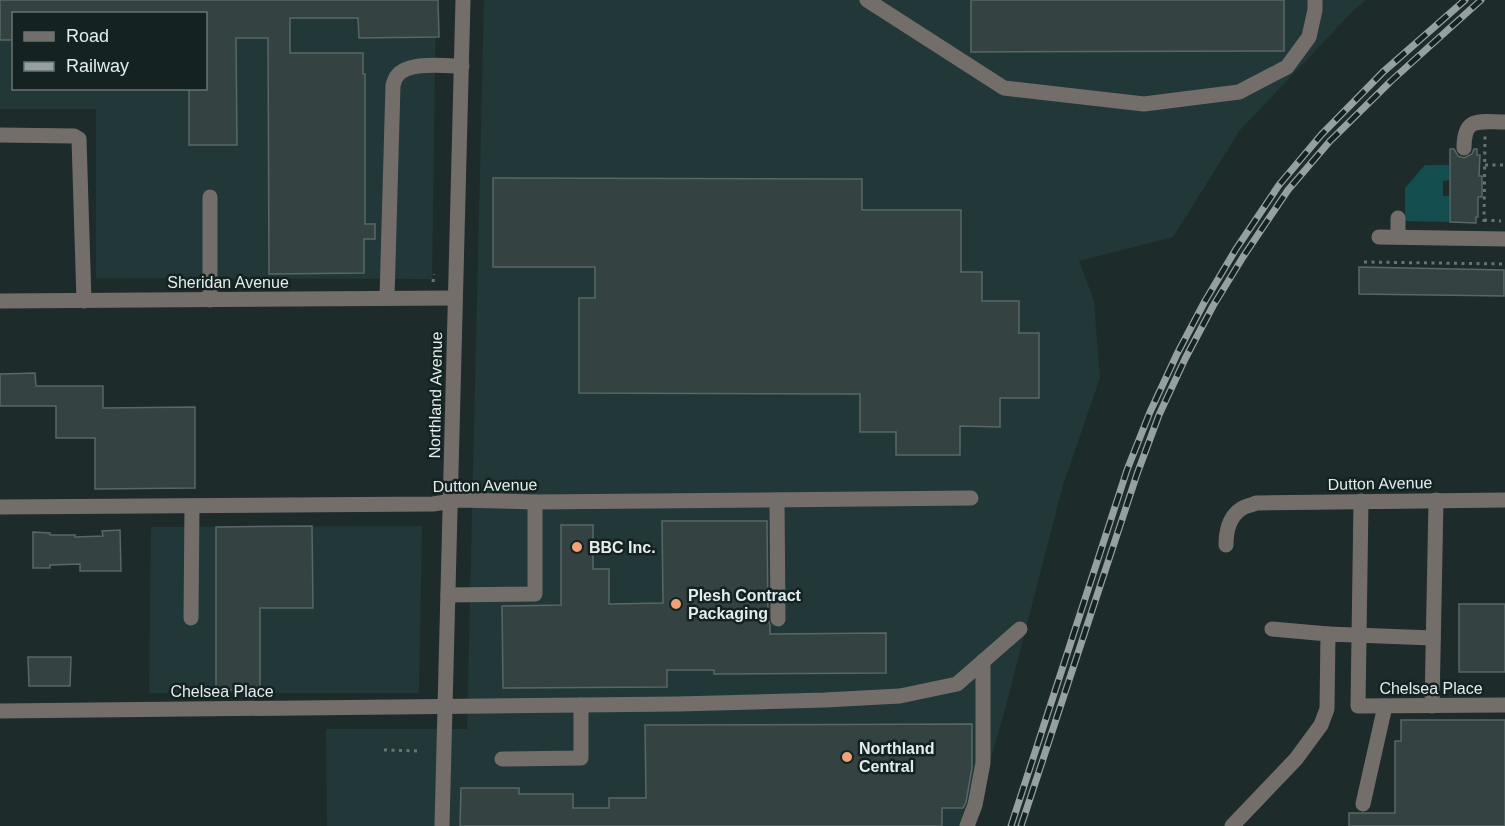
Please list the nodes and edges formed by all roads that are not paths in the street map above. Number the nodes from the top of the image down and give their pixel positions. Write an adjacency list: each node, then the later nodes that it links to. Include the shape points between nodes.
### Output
1 (463, 0): 4 (street, Northland Avenue)
2 (867, 0): 3 (street, via 1004,88 1144,104 1239,92 1287,66 1310,37)
3 (1315, 0)
4 (462, 66): 13 (street, via 412,67 403,70 393,85); 14 (street, Northland Avenue)
5 (1505, 122): 7 (street, via 1473,123 1465,130)
6 (0, 135): 17 (street, via 79,139)
7 (1464, 148)
8 (210, 197): 15 (street)
9 (1398, 218): 11 (street)
10 (1379, 237): 11 (street)
11 (1398, 237): 12 (street)
12 (1505, 239)
13 (387, 298): 14 (street, Sheridan Avenue); 15 (street, Sheridan Avenue)
14 (455, 298): 23 (street, Northland Avenue)
15 (210, 300): 17 (street, Sheridan Avenue)
16 (0, 301): 17 (street, Sheridan Avenue)
17 (84, 301)
18 (970, 498): 19 (street, Dutton Avenue)
19 (777, 500): 24 (street, Dutton Avenue); 30 (street)
20 (1436, 500): 21 (street, Dutton Avenue); 22 (street, Dutton Avenue); 35 (street)
21 (1505, 500)
22 (1361, 501): 27 (street, Dutton Avenue, via 1256,503 1242,508 1232,518 1226,531); 34 (street)
23 (450, 502): 24 (street, Dutton Avenue); 25 (street, Dutton Avenue); 28 (street, Northland Avenue)
24 (535, 502): 28 (street, via 535,594)
25 (192, 506): 26 (street, Dutton Avenue); 29 (street)
26 (0, 507)
27 (1226, 545)
28 (448, 595): 41 (street, Northland Avenue)
29 (191, 618)
30 (778, 619)
31 (1020, 629): 36 (street, Chelsea Place)
32 (1272, 629): 33 (street)
33 (1329, 634): 34 (street); 47 (street, via 1327,709 1321,725 1296,759)
34 (1359, 636): 35 (street); 39 (street, Chelsea Place, via 1358,706)
35 (1433, 638): 40 (street)
36 (983, 661): 37 (street, Chelsea Place, via 957,684 900,696); 46 (street, via 983,764)
37 (581, 705): 41 (street, Chelsea Place); 43 (street, via 581,758)
38 (1505, 705): 40 (street, Chelsea Place)
39 (1385, 706): 40 (street, Chelsea Place); 44 (street)
40 (1432, 706)
41 (445, 707): 42 (street, Chelsea Place); 45 (street, Northland Avenue)
42 (0, 711)
43 (502, 759)
44 (1363, 804)
45 (442, 826)
46 (967, 826)
47 (1232, 826)

